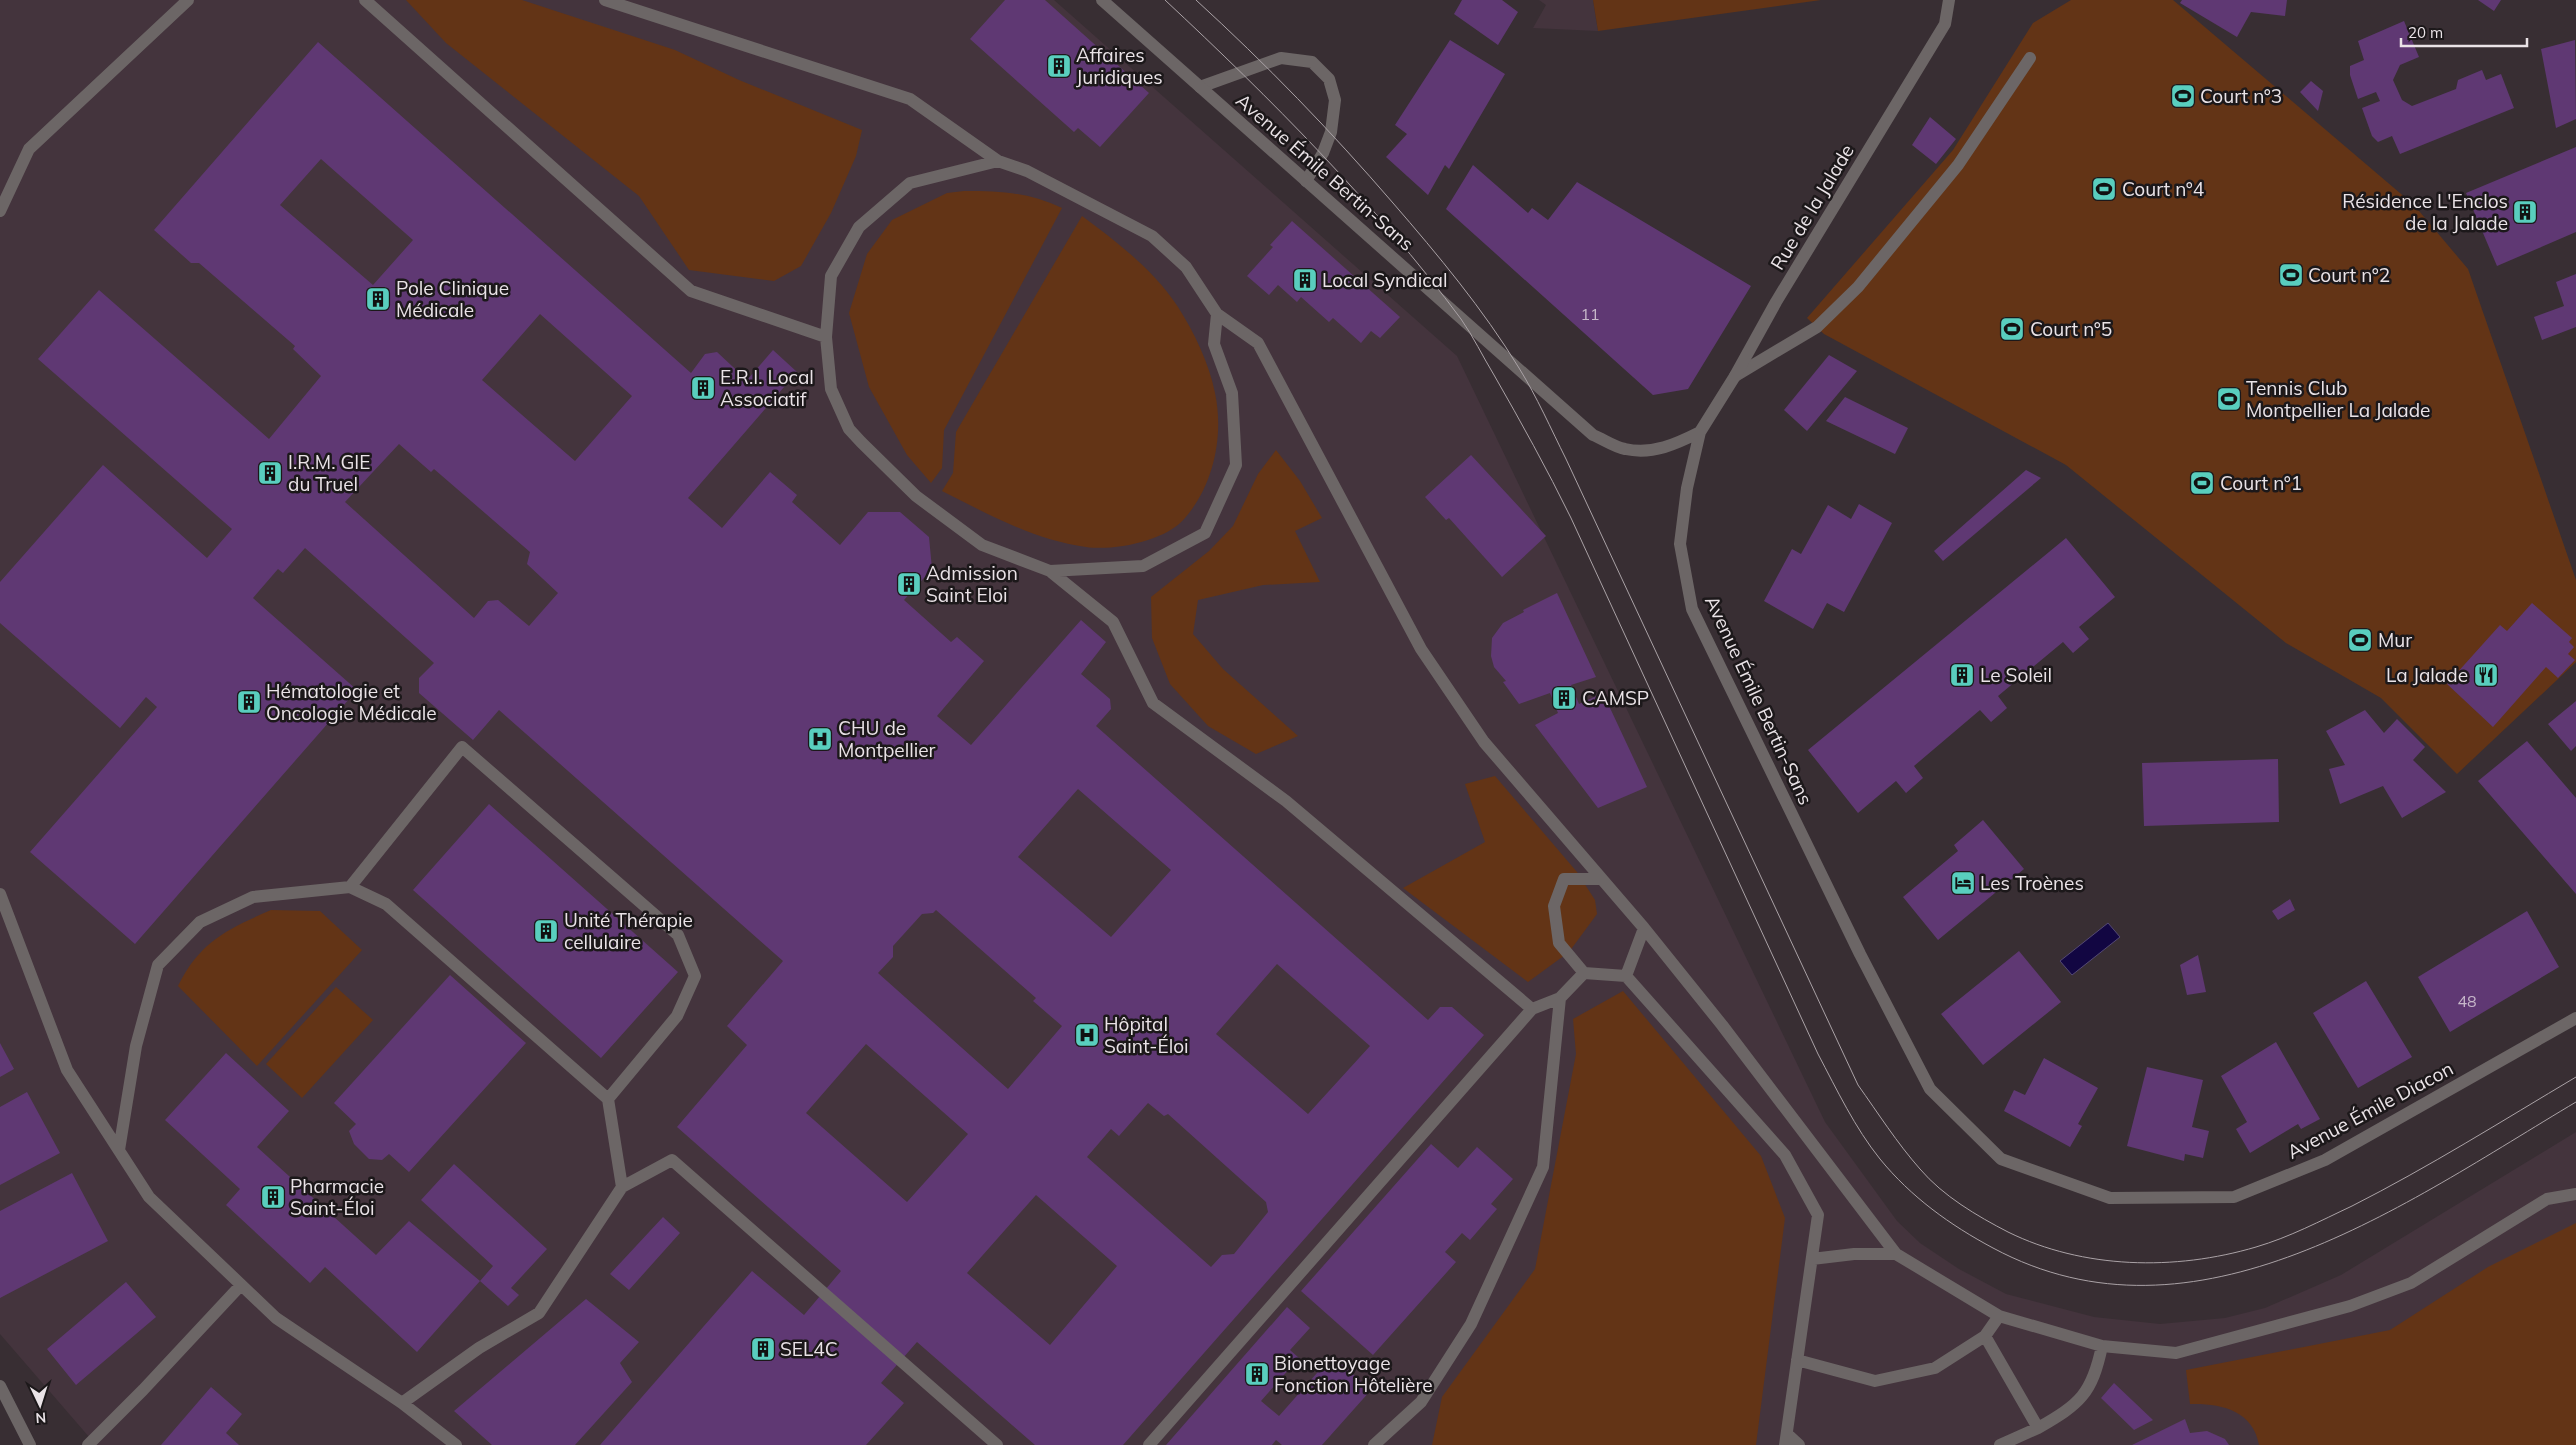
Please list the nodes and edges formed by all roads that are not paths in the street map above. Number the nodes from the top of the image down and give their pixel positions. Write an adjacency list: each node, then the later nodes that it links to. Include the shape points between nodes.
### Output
1 (188, 0): 10 (street, via 29,149)
2 (366, 0): 12 (street, via 691,291)
3 (605, 0): 8 (street, via 910,99)
4 (1102, 0): 7 (street, Avenue Émile Bertin-Sans)
5 (1949, 0): 13 (street, Rue de la Jalade, via 1945,24 1776,302)
6 (2030, 58): 13 (street, via 1958,166 1858,287 1817,327)
7 (1200, 87): 9 (street, Avenue Émile Bertin-Sans); 9 (street, via 1286,57 1312,62 1329,79 1335,100 1331,132 1323,154)
8 (998, 161): 11 (street, via 1027,171 1152,236 1186,267); 12 (street, via 910,183 859,227 831,276)
9 (1306, 181): 14 (street, Avenue Émile Bertin-Sans, via 1593,435 1625,449 1653,450 1671,446)
10 (0, 211)
11 (1217, 314): 15 (street, via 1214,344 1232,393 1236,465 1205,533 1143,566); 16 (street, via 1258,343 1421,649 1484,742)
12 (826, 337): 15 (street, via 831,389 849,429 916,496 982,545)
13 (1735, 376): 14 (street, Rue de la Jalade)
14 (1700, 432): 29 (street, Avenue Émile Bertin-Sans, via 1687,488 1680,544 1692,609 1860,954 1930,1089 2001,1159)
15 (1050, 571): 23 (street, via 1113,622 1153,703 1286,801)
16 (1602, 879): 19 (street); 20 (street, via 1564,879 1554,906 1559,943)
17 (350, 887): 25 (street, via 386,904); 25 (street, via 462,747 678,935 696,976 677,1016); 26 (street, via 252,897 200,922 158,965 136,1046)
18 (0, 894): 26 (street, via 67,1070)
19 (1644, 928): 21 (street); 30 (street)
20 (1584, 974): 21 (street); 22 (street)
21 (1626, 976): 31 (street, via 1785,1155 1818,1215)
22 (1560, 998): 23 (street); 46 (street, via 1543,1167 1471,1324 1421,1402)
23 (1532, 1009): 45 (street)
24 (2576, 1018): 29 (street, Avenue Émile Diacon, via 2325,1160 2234,1197)
25 (608, 1099): 27 (street)
26 (119, 1150): 32 (street, via 148,1196)
27 (622, 1187): 38 (street, via 539,1313 479,1348); 44 (street, via 672,1160)
28 (2576, 1194): 35 (street, via 2547,1199 2410,1283 2350,1306 2176,1353)
29 (2110, 1198)
30 (1896, 1254): 31 (street); 33 (street)
31 (1812, 1259): 36 (street)
32 (241, 1284): 38 (street, via 276,1318); 42 (street)
33 (1999, 1316): 34 (street); 35 (street)
34 (1985, 1336): 36 (street, via 1935,1368 1874,1381); 39 (street)
35 (2102, 1346): 39 (street, via 2096,1373 2083,1398)
36 (1797, 1360): 40 (street)
37 (0, 1386): 41 (street)
38 (402, 1403): 43 (street)
39 (2038, 1428): 48 (street)
40 (1786, 1439): 47 (street)
41 (30, 1445)
42 (88, 1445)
43 (456, 1445)
44 (998, 1445)
45 (1149, 1445)
46 (1374, 1445)
47 (1798, 1445)
48 (2000, 1445)

